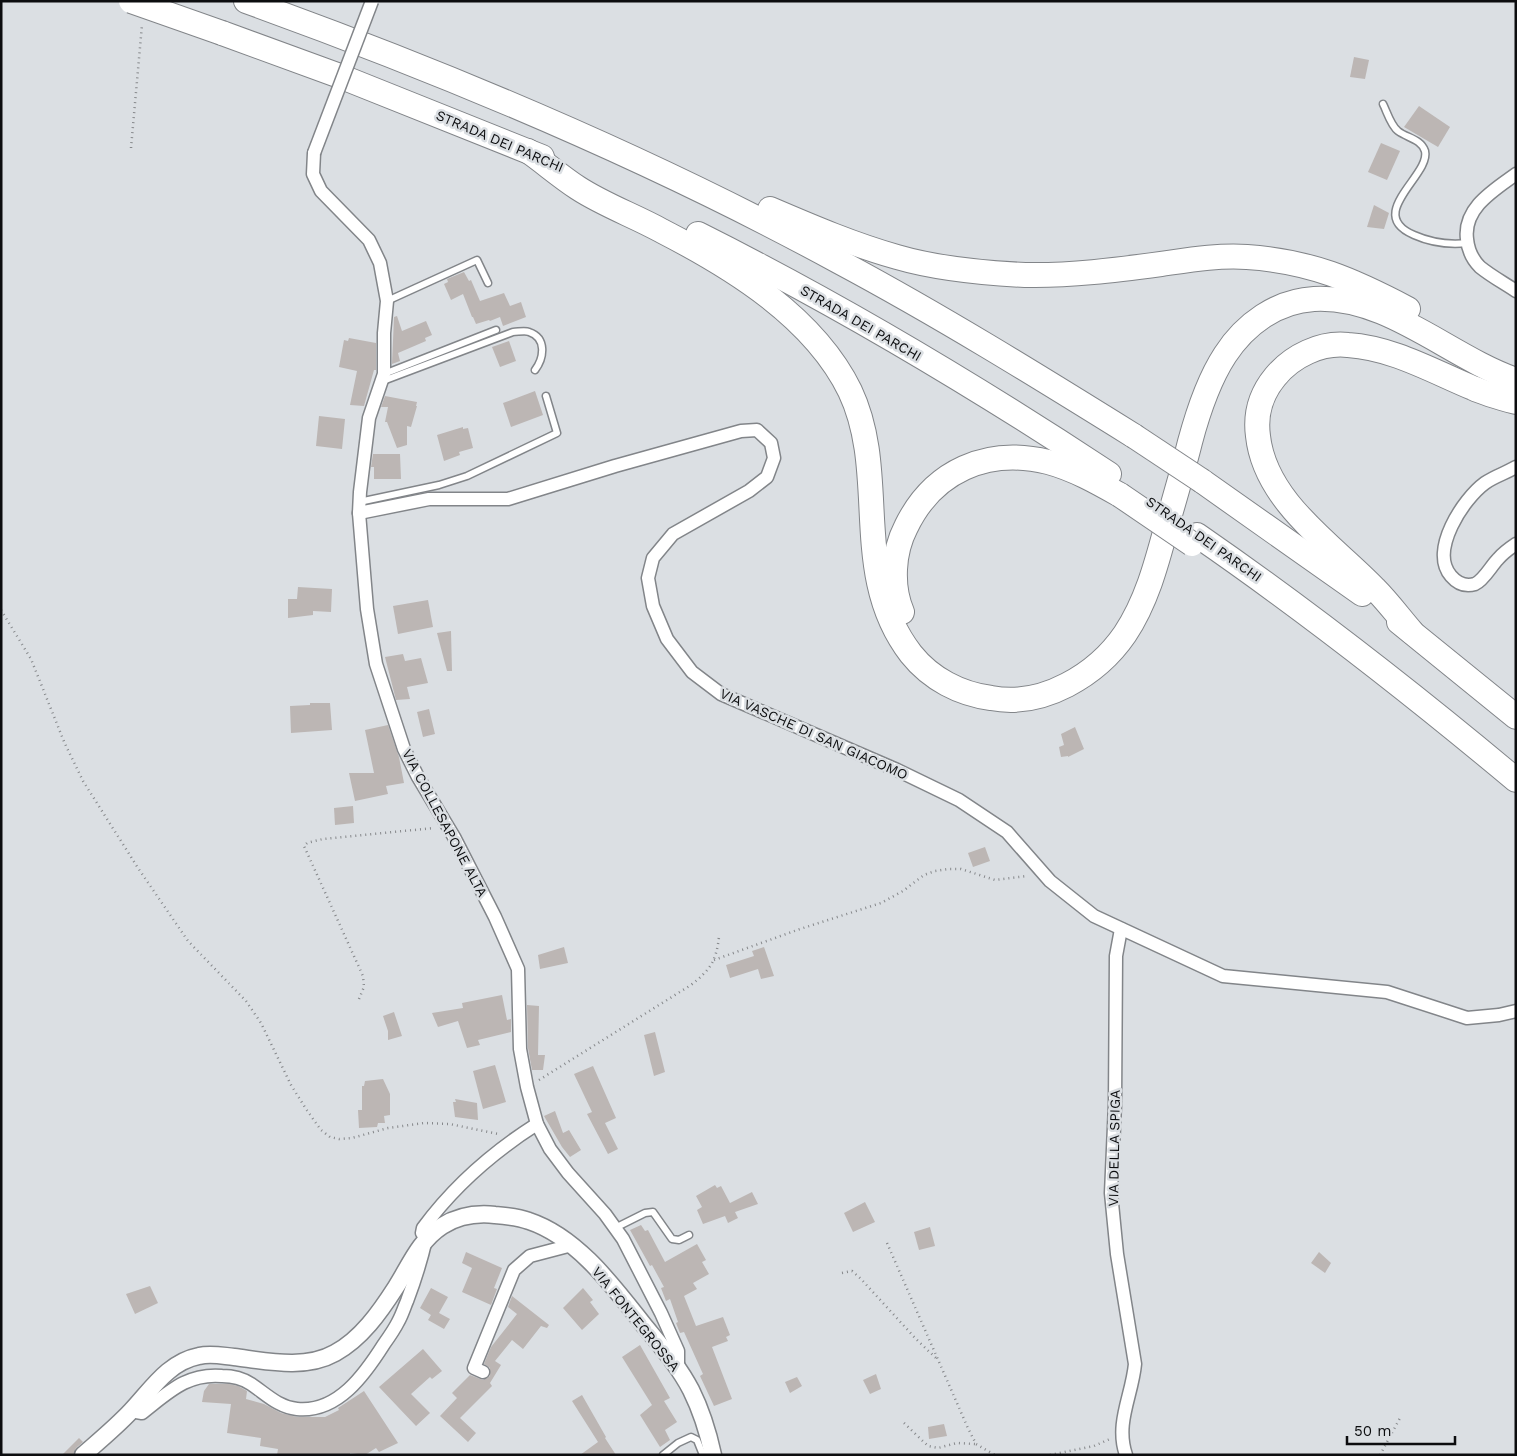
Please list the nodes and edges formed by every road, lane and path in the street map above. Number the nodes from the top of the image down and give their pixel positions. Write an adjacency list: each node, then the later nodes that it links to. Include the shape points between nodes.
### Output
1 (131, 1): 7 (highway, STRADA DEI PARCHI, bridge, via 337,75)
2 (246, 1): 8 (highway, via 348,38)
3 (372, 1): 14 (street, VIA COLLESAPONE ALTA, bridge, via 314,153 313,174 321,190 369,240 380,264)
4 (142, 22): 6 (path)
5 (1383, 104): 10 (lane, via 1396,130 1420,143 1425,152 1423,162 1397,205 1396,218 1409,233 1434,242)
6 (130, 148)
7 (528, 150): 19 (highway, via 580,189 666,232 723,266 785,309 832,359 851,392 862,423 876,568 891,623 918,663 935,677 971,694 1015,700 1059,690 1084,676 1107,657 1125,634 1152,579 1208,387 1229,348 1262,316 1283,306 1312,299 1359,304); 23 (highway, STRADA DEI PARCHI, via 740,255 965,382 1039,428)
8 (651, 166): 13 (highway, via 700,176 818,230 892,256 931,264 1025,275 1247,257 1323,270); 27 (highway, bridge, via 820,251 1016,362 1202,482)
9 (1516, 174): 10 (street, via 1472,212)
10 (1467, 243): 12 (street, via 1471,256 1480,266)
11 (488, 282): 14 (lane, via 477,260)
12 (1516, 291)
13 (1390, 300): 16 (highway); 23 (highway, via 1338,286 1282,290 1252,305 1223,331 1194,383 1133,586 1112,626 1098,644 1061,673 1038,682 1014,686 967,677 945,665 909,627 899,604 896,582 896,560 902,534 928,492 945,478 968,465 993,459 1025,458 1070,469)
14 (387, 301): 18 (street, VIA COLLESAPONE ALTA)
15 (496, 330): 18 (lane)
16 (1516, 365)
17 (535, 370): 18 (lane, via 542,361 542,347 536,336 528,331 513,332)
18 (383, 378): 24 (street, VIA COLLESAPONE ALTA, via 369,418)
19 (1516, 380)
20 (546, 396): 24 (lane, via 557,434 467,476)
21 (1516, 402): 27 (highway, via 1474,389 1398,355 1346,344 1323,347 1299,356 1281,369 1268,386 1256,423 1266,468 1278,490 1307,524 1375,589)
22 (1516, 467): 25 (street, via 1472,494 1454,520 1443,560 1450,574 1468,586 1478,582 1499,557)
23 (1124, 491): 29 (highway, STRADA DEI PARCHI, via 1195,540 1259,577)
24 (359, 507): 30 (street, VIA COLLESAPONE ALTA, via 366,609 376,664 404,749); 31 (street, VIA VASCHE DI SAN GIACOMO, via 429,499 508,499 741,431 757,430 771,443 774,458 767,476 749,491 673,534 653,558 648,578 651,597 667,639 692,672 721,694 959,800 1007,832)
25 (1516, 544)
26 (1, 610): 39 (path, via 31,659 83,781 188,942 246,1001 261,1023 291,1085 321,1130 330,1137 352,1138 424,1122 450,1124)
27 (1412, 632): 28 (highway)
28 (1516, 717)
29 (1516, 780)
30 (448, 827): 35 (path, via 323,839 304,846 363,976 364,987); 37 (street, VIA COLLESAPONE ALTA, via 518,969 520,1049)
31 (1050, 881): 32 (street, VIA VASCHE DI SAN GIACOMO, via 1094,916); 34 (path, via 1031,875 995,880 961,869 935,871 880,902)
32 (1121, 928): 36 (street, VIA VASCHE DI SAN GIACOMO, via 1223,976 1387,992 1467,1018 1499,1016); 52 (street, VIA DELLA SPIGA, via 1116,956 1111,1193 1117,1254 1135,1364)
33 (719, 937): 34 (path)
34 (714, 960): 37 (path, via 691,985)
35 (359, 999)
36 (1516, 1010)
37 (527, 1087): 38 (street, VIA COLLESAPONE ALTA)
38 (537, 1124): 39 (street); 40 (street, VIA COLLESAPONE ALTA, via 550,1149)
39 (515, 1138): 42 (street, via 457,1187 423,1228)
40 (615, 1228): 41 (lane, via 653,1212 672,1238 679,1240); 47 (street, VIA COLLESAPONE ALTA, via 662,1313 678,1351)
41 (689, 1236)
42 (426, 1239): 44 (street, VIA FONTEGROSSA, via 450,1221 486,1214 530,1221 554,1232); 49 (street, VIA FONTEGROSSA, via 369,1325 336,1353 319,1361 302,1363 199,1356 171,1368); 49 (street, via 421,1264 399,1321 369,1368 351,1388 332,1401 315,1408 297,1409 270,1399 241,1378 208,1375 188,1380 142,1413)
43 (887, 1243): 46 (path)
44 (572, 1246): 47 (street, VIA FONTEGROSSA, via 610,1282); 48 (street, via 530,1256 514,1270 474,1368)
45 (842, 1273): 46 (path, via 852,1272 861,1279)
46 (939, 1361): 53 (path)
47 (678, 1368): 57 (street, VIA FONTEGROSSA, via 700,1411)
48 (483, 1372)
49 (131, 1412): 54 (street, VIA FONTEGROSSA)
50 (1400, 1418): 61 (path)
51 (904, 1423): 53 (path, via 928,1446)
52 (1121, 1434): 59 (path, via 1094,1446); 60 (street, VIA DELLA SPIGA)
53 (976, 1444): 58 (path)
54 (83, 1455)
55 (663, 1455): 56 (lane, via 691,1437 697,1440)
56 (703, 1455)
57 (713, 1455)
58 (995, 1455)
59 (1050, 1455)
60 (1126, 1455)
61 (1380, 1455)

